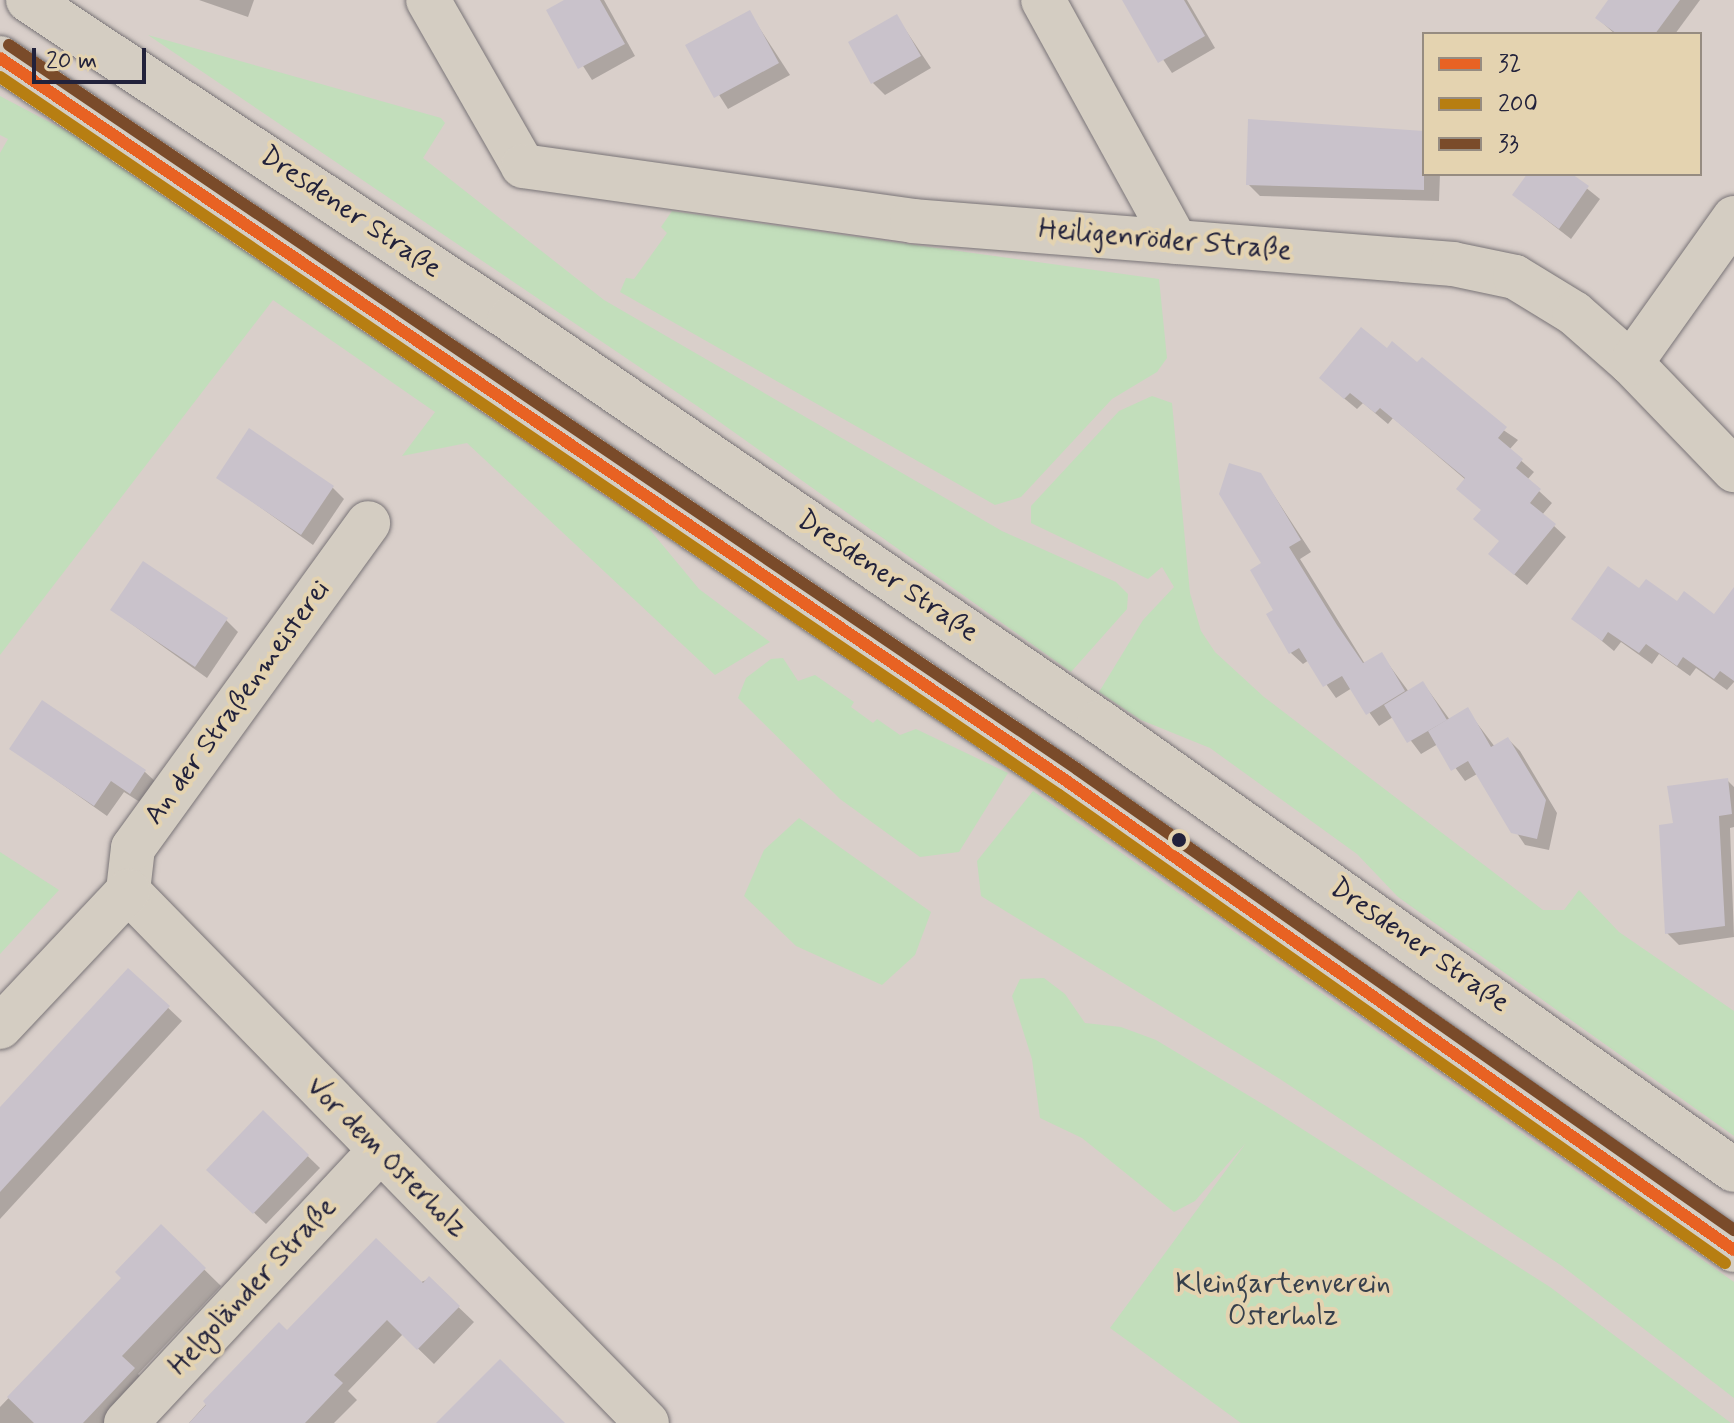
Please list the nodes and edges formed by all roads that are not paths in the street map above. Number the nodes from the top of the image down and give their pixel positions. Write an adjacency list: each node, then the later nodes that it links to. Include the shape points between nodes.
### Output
1 (28, 0): 13 (main road, Dresdener Straße, via 510,319 1100,722)
2 (428, 0): 6 (main road, Heiligenröder Straße, via 523,166 912,221)
3 (1043, 0): 6 (main road)
4 (0, 58): 14 (main road, via 1068,782)
5 (1734, 222): 7 (main road)
6 (1176, 242): 7 (main road, Heiligenröder Straße, via 1453,264 1515,277 1574,313)
7 (1631, 363): 8 (main road, Heiligenröder Straße)
8 (1734, 470)
9 (368, 523): 10 (main road, An der Straßenmeisterei, via 133,848)
10 (128, 891): 11 (main road); 12 (main road, Vor dem Osterholz)
11 (0, 1027)
12 (380, 1151): 15 (main road, Helgoländer Straße); 16 (main road, Vor dem Osterholz)
13 (1734, 1170)
14 (1734, 1250)
15 (126, 1423)
16 (647, 1423)

